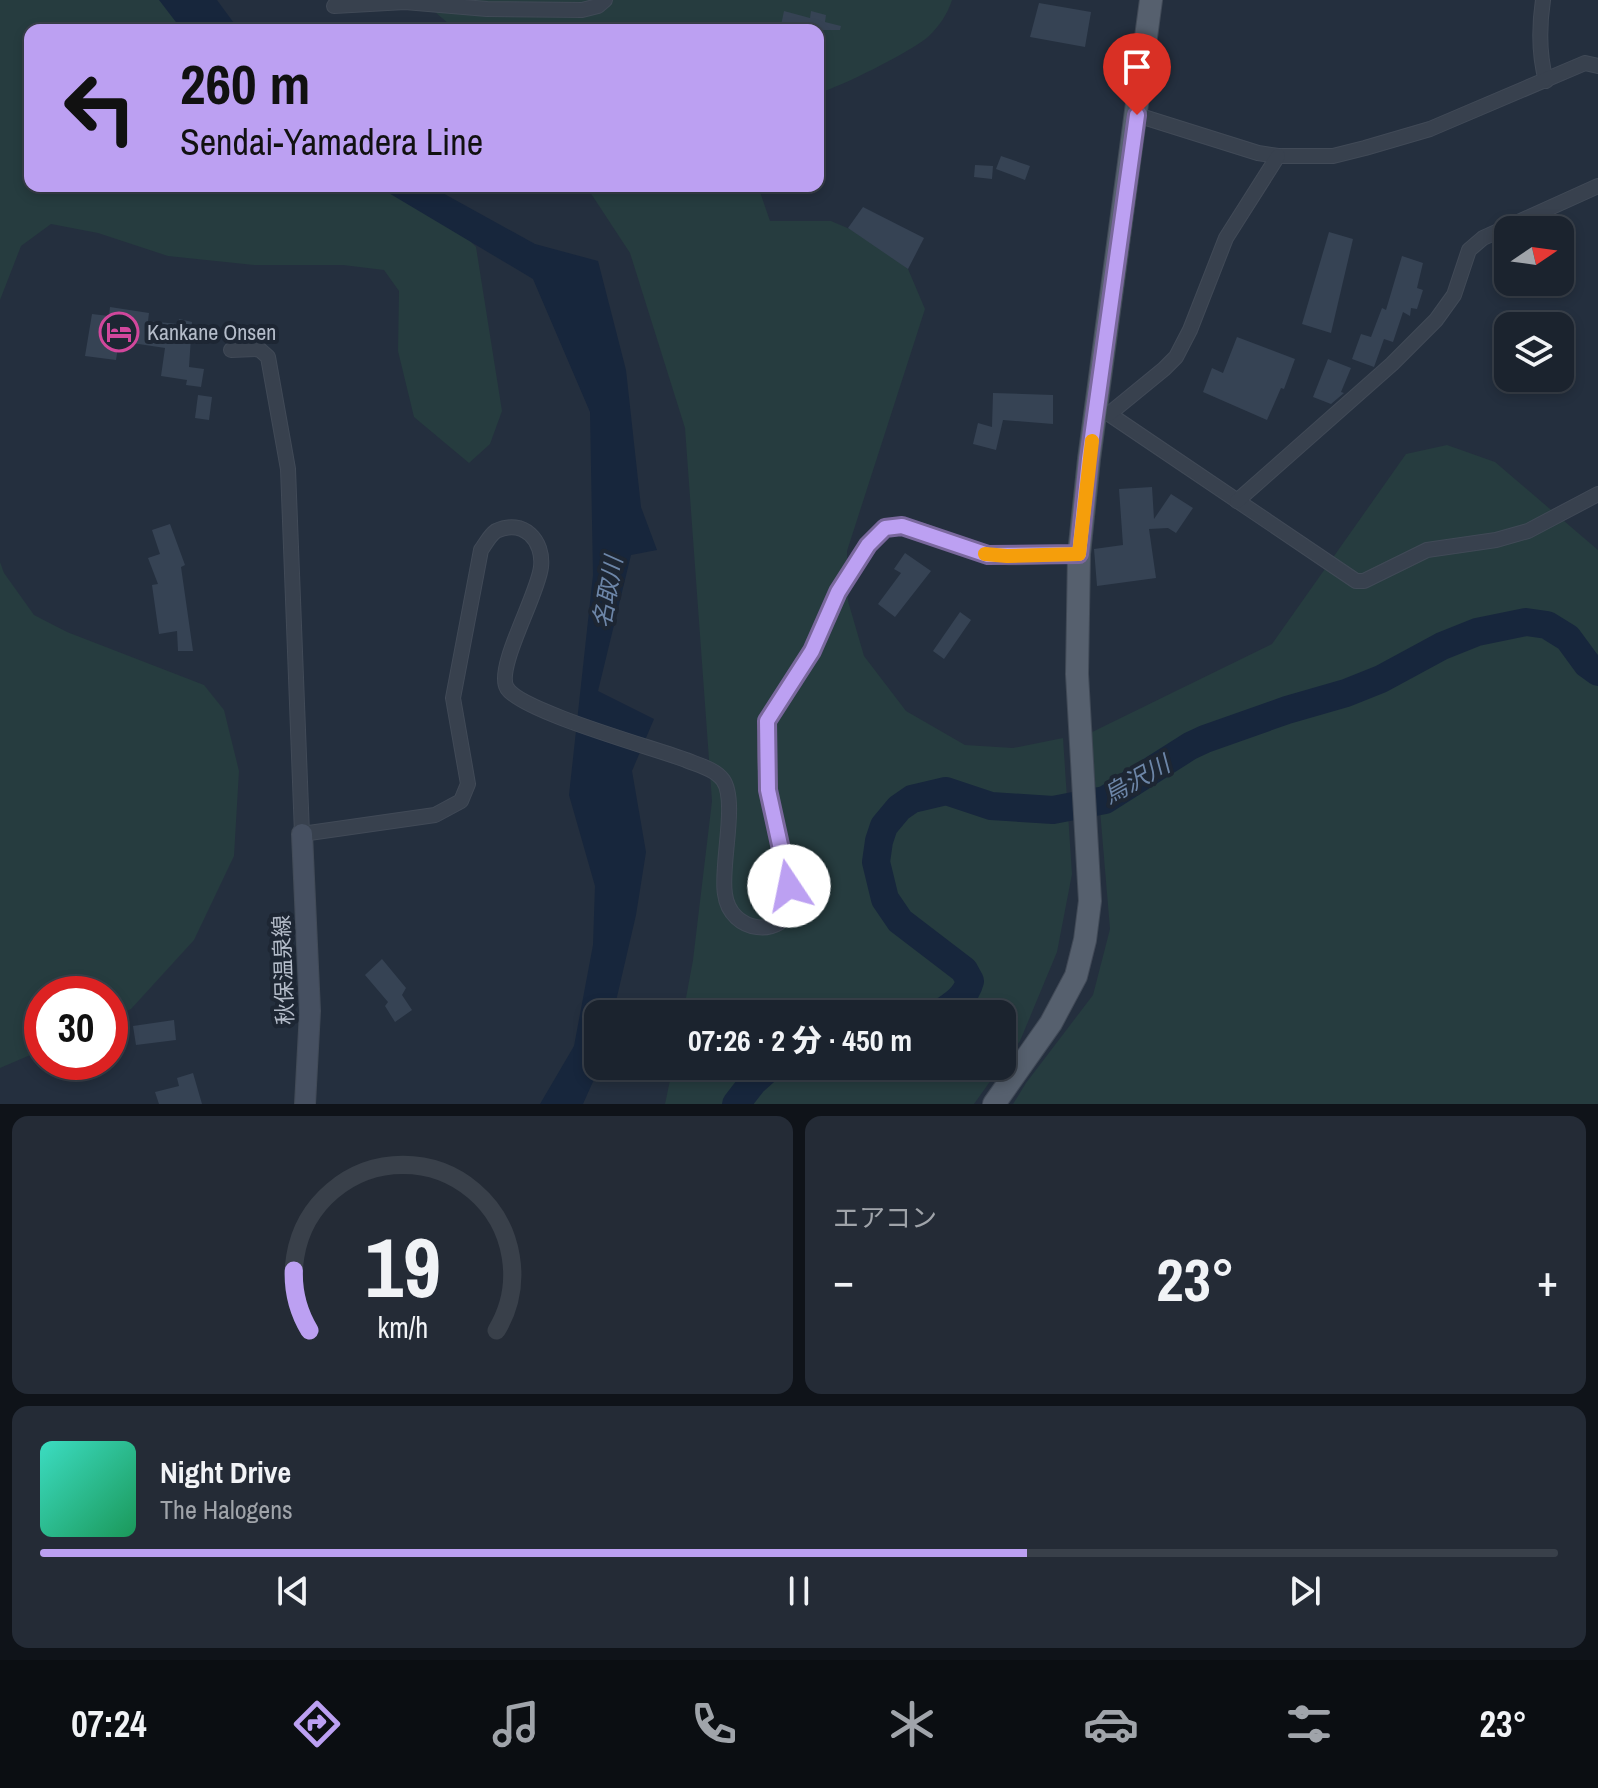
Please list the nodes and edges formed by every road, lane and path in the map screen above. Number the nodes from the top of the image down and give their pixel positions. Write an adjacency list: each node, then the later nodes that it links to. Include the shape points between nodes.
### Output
1 (605, 0): 4 (street, via 582,10 405,2)
2 (1151, 0): 7 (main road)
3 (1543, 0): 6 (street, via 1541,63)
4 (334, 6)
5 (1598, 66): 6 (street, via 1585,63)
6 (1546, 81): 8 (street, via 1430,129 1365,148 1333,156)
7 (1137, 115): 8 (street); 11 (main road)
8 (1278, 156): 11 (street, via 1226,238 1176,357)
9 (1598, 186): 13 (street, via 1483,238 1469,250 1454,295 1436,320)
10 (231, 350): 15 (street, via 259,349 268,357 288,469)
11 (1103, 413): 13 (street); 14 (main road)
12 (1598, 494): 13 (street, via 1528,531 1427,550 1364,581 1356,581)
13 (1237, 501)
14 (1079, 554): 15 (street, via 988,555 902,526 885,528 868,545 838,592 812,651 767,721 768,790 792,904 790,915 781,922 749,927 730,911 724,894 729,799 722,778 547,711 515,697 505,686 510,651 541,570 542,550 522,529 493,532 481,550 453,698 468,784 461,801 435,815); 17 (main road, via 1077,674 1090,901 1076,976 1051,1023)
15 (302, 834): 16 (main road, 秋保温泉線, via 310,1011)
16 (305, 1104)
17 (994, 1104)

